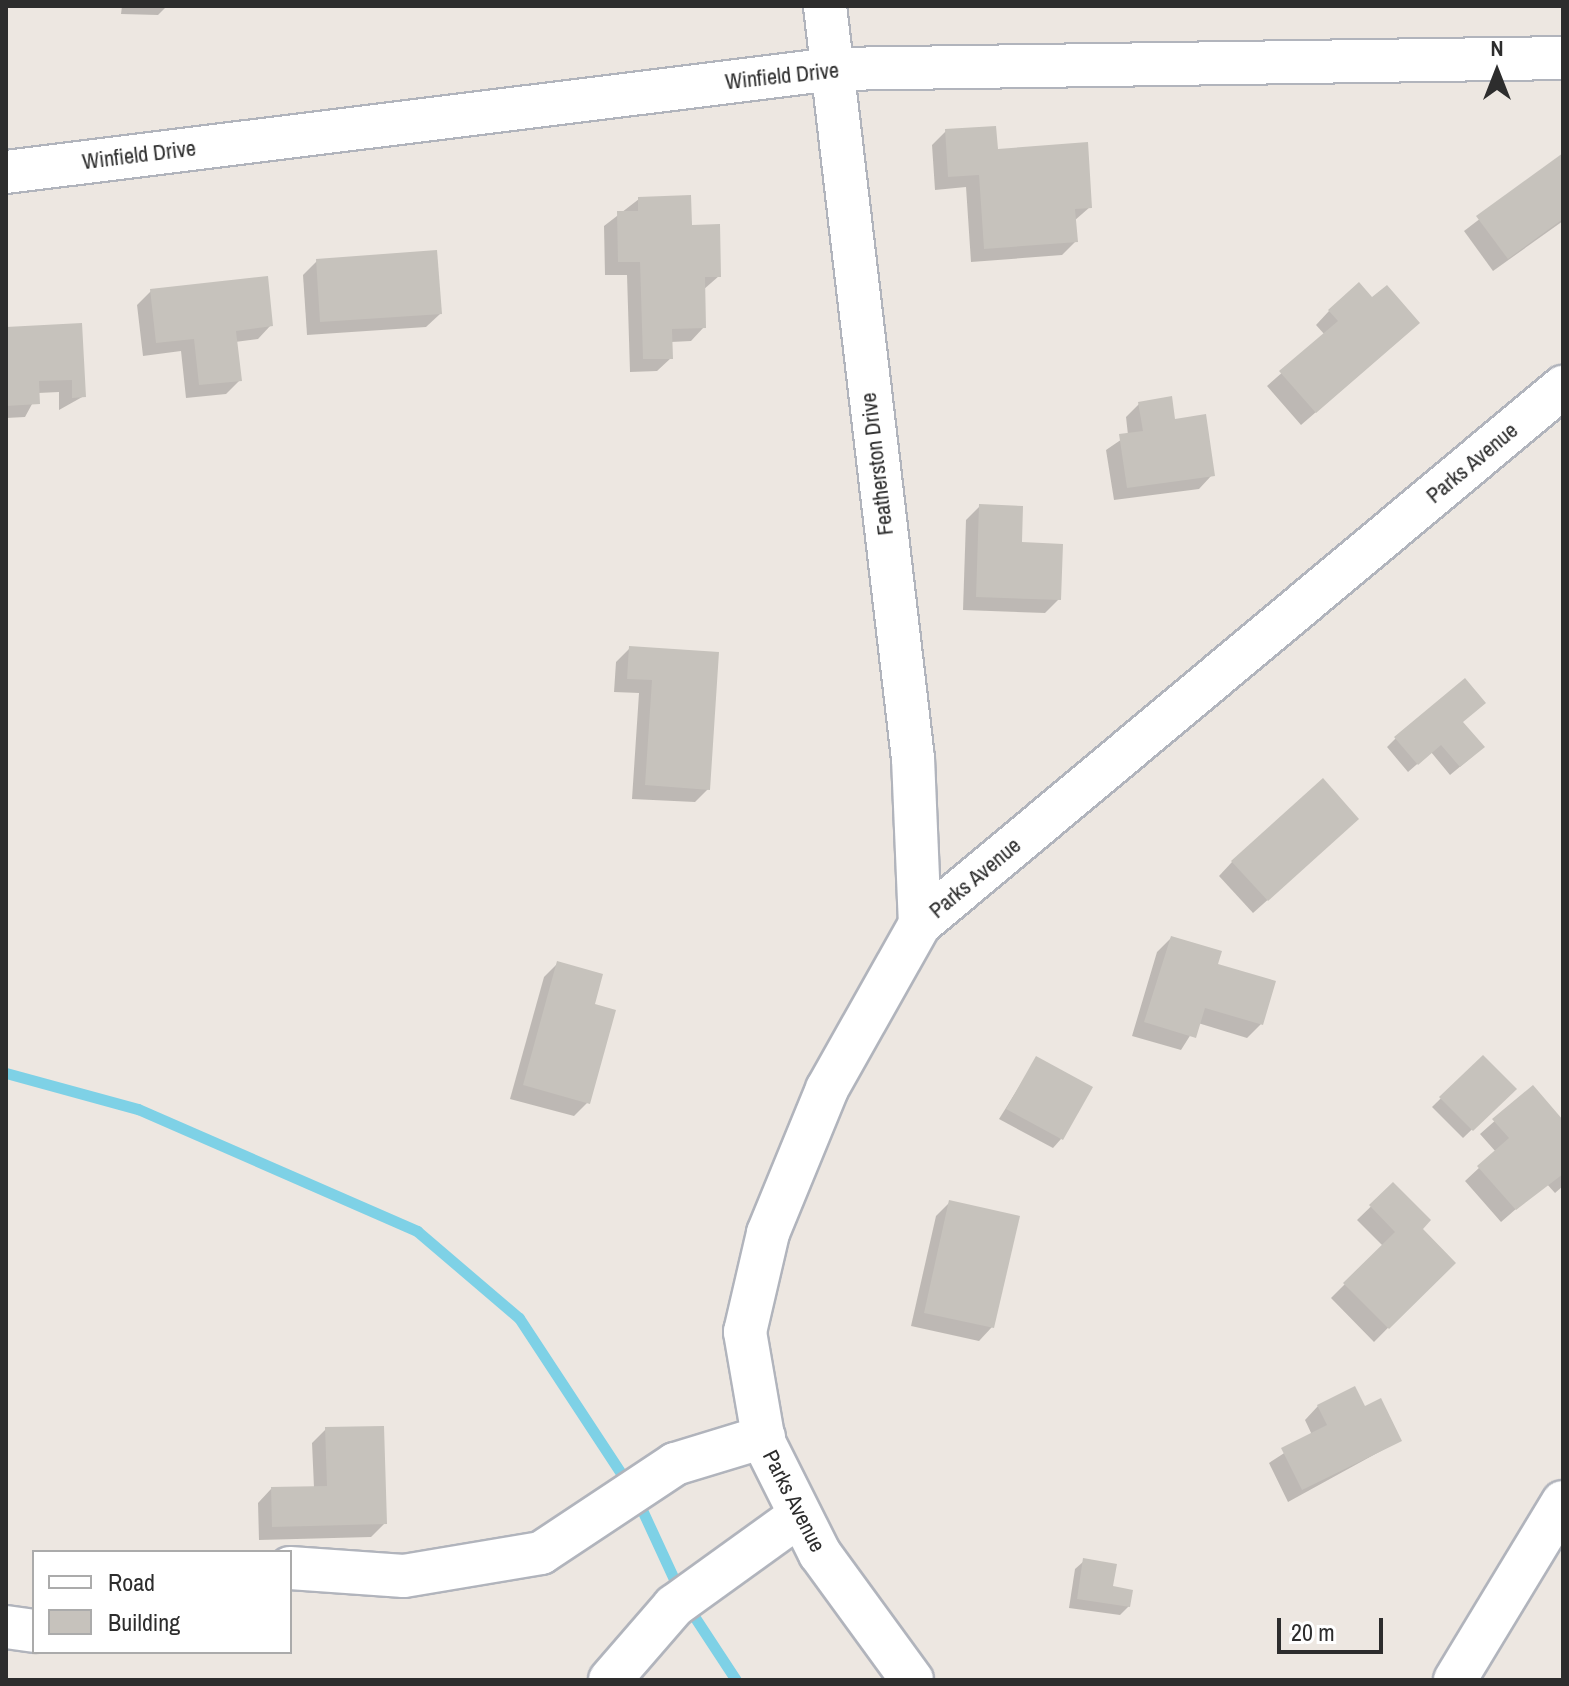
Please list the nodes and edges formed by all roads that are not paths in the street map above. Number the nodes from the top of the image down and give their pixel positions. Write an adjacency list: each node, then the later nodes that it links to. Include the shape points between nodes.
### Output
1 (825, 6): 3 (street, Featherston Drive)
2 (1563, 58): 3 (street, Winfield Drive)
3 (833, 69): 4 (street, Winfield Drive); 6 (street, Featherston Drive, via 913,758)
4 (6, 172)
5 (1563, 387): 6 (street, Parks Avenue)
6 (920, 924): 7 (street, Parks Avenue, via 827,1089 768,1233 745,1332)
7 (764, 1437): 9 (street, Parks Avenue); 10 (street, via 675,1464 541,1553 404,1576)
8 (1563, 1502): 15 (street)
9 (800, 1515): 13 (street, via 674,1606); 14 (street, Parks Avenue)
10 (292, 1568)
11 (6, 1627): 12 (street)
12 (32, 1631)
13 (610, 1680)
14 (912, 1680)
15 (1455, 1680)

